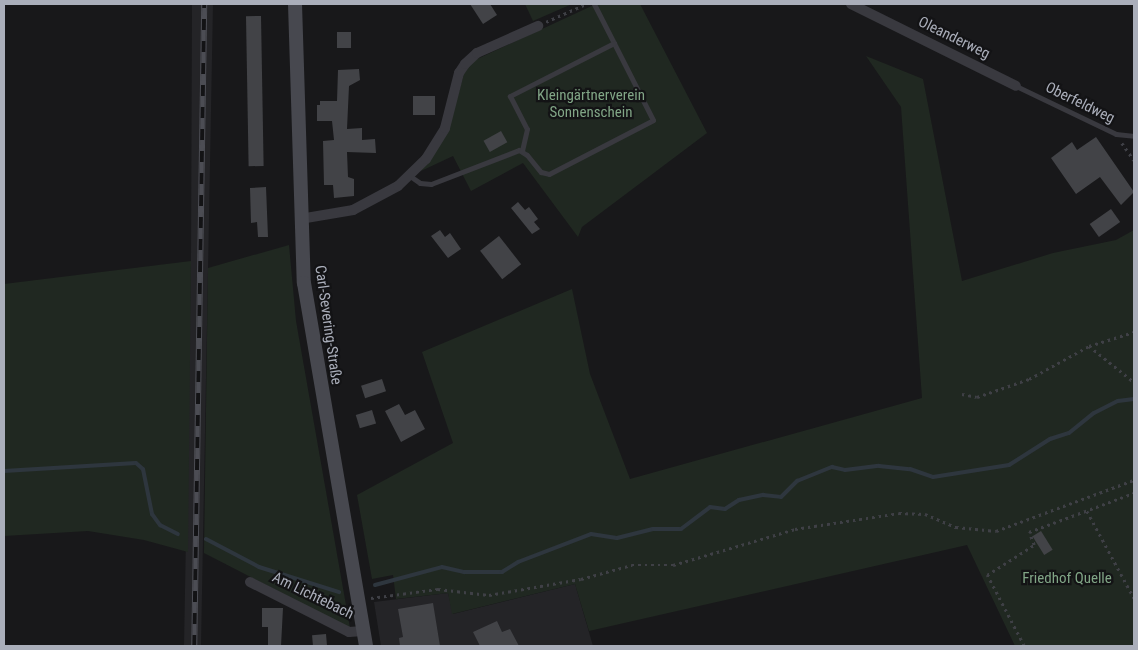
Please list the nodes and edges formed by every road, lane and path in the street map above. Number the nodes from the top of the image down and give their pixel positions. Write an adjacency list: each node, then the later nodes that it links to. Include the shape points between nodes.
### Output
1 (295, 4): 13 (street, Carl-Severing-Straße)
2 (586, 4): 5 (path)
3 (594, 4): 6 (lane)
4 (851, 4): 7 (street, Oleanderweg)
5 (538, 26): 12 (street, via 477,53 465,64 445,128 426,159)
6 (614, 43): 10 (lane, via 510,96 527,129); 10 (lane, via 654,120 549,174 541,172)
7 (1016, 86): 8 (lane, Oberfeldweg)
8 (1116, 134): 9 (lane, Oberfeldweg); 11 (path)
9 (1134, 136)
10 (522, 151): 12 (lane, via 430,184 420,183)
11 (1134, 160)
12 (410, 176): 13 (street, via 365,205 329,216)
13 (300, 219): 23 (street, Carl-Severing-Straße, via 309,316)
14 (1134, 332): 15 (path)
15 (1089, 346): 16 (path); 17 (path, via 1029,379 977,397)
16 (1134, 382)
17 (962, 394)
18 (1134, 480): 23 (path, via 996,531 956,527 925,514 899,512 795,529 673,565 632,566 581,579 489,595 438,589)
19 (1134, 493): 20 (path)
20 (1087, 511): 22 (path); 26 (path, via 1029,532 1034,545 987,575)
21 (250, 582): 24 (street, Am Lichtebach, via 349,632)
22 (1134, 598)
23 (358, 600): 24 (street, Carl-Severing-Straße)
24 (364, 631): 25 (street, Carl-Severing-Straße)
25 (366, 646)
26 (1024, 646)

